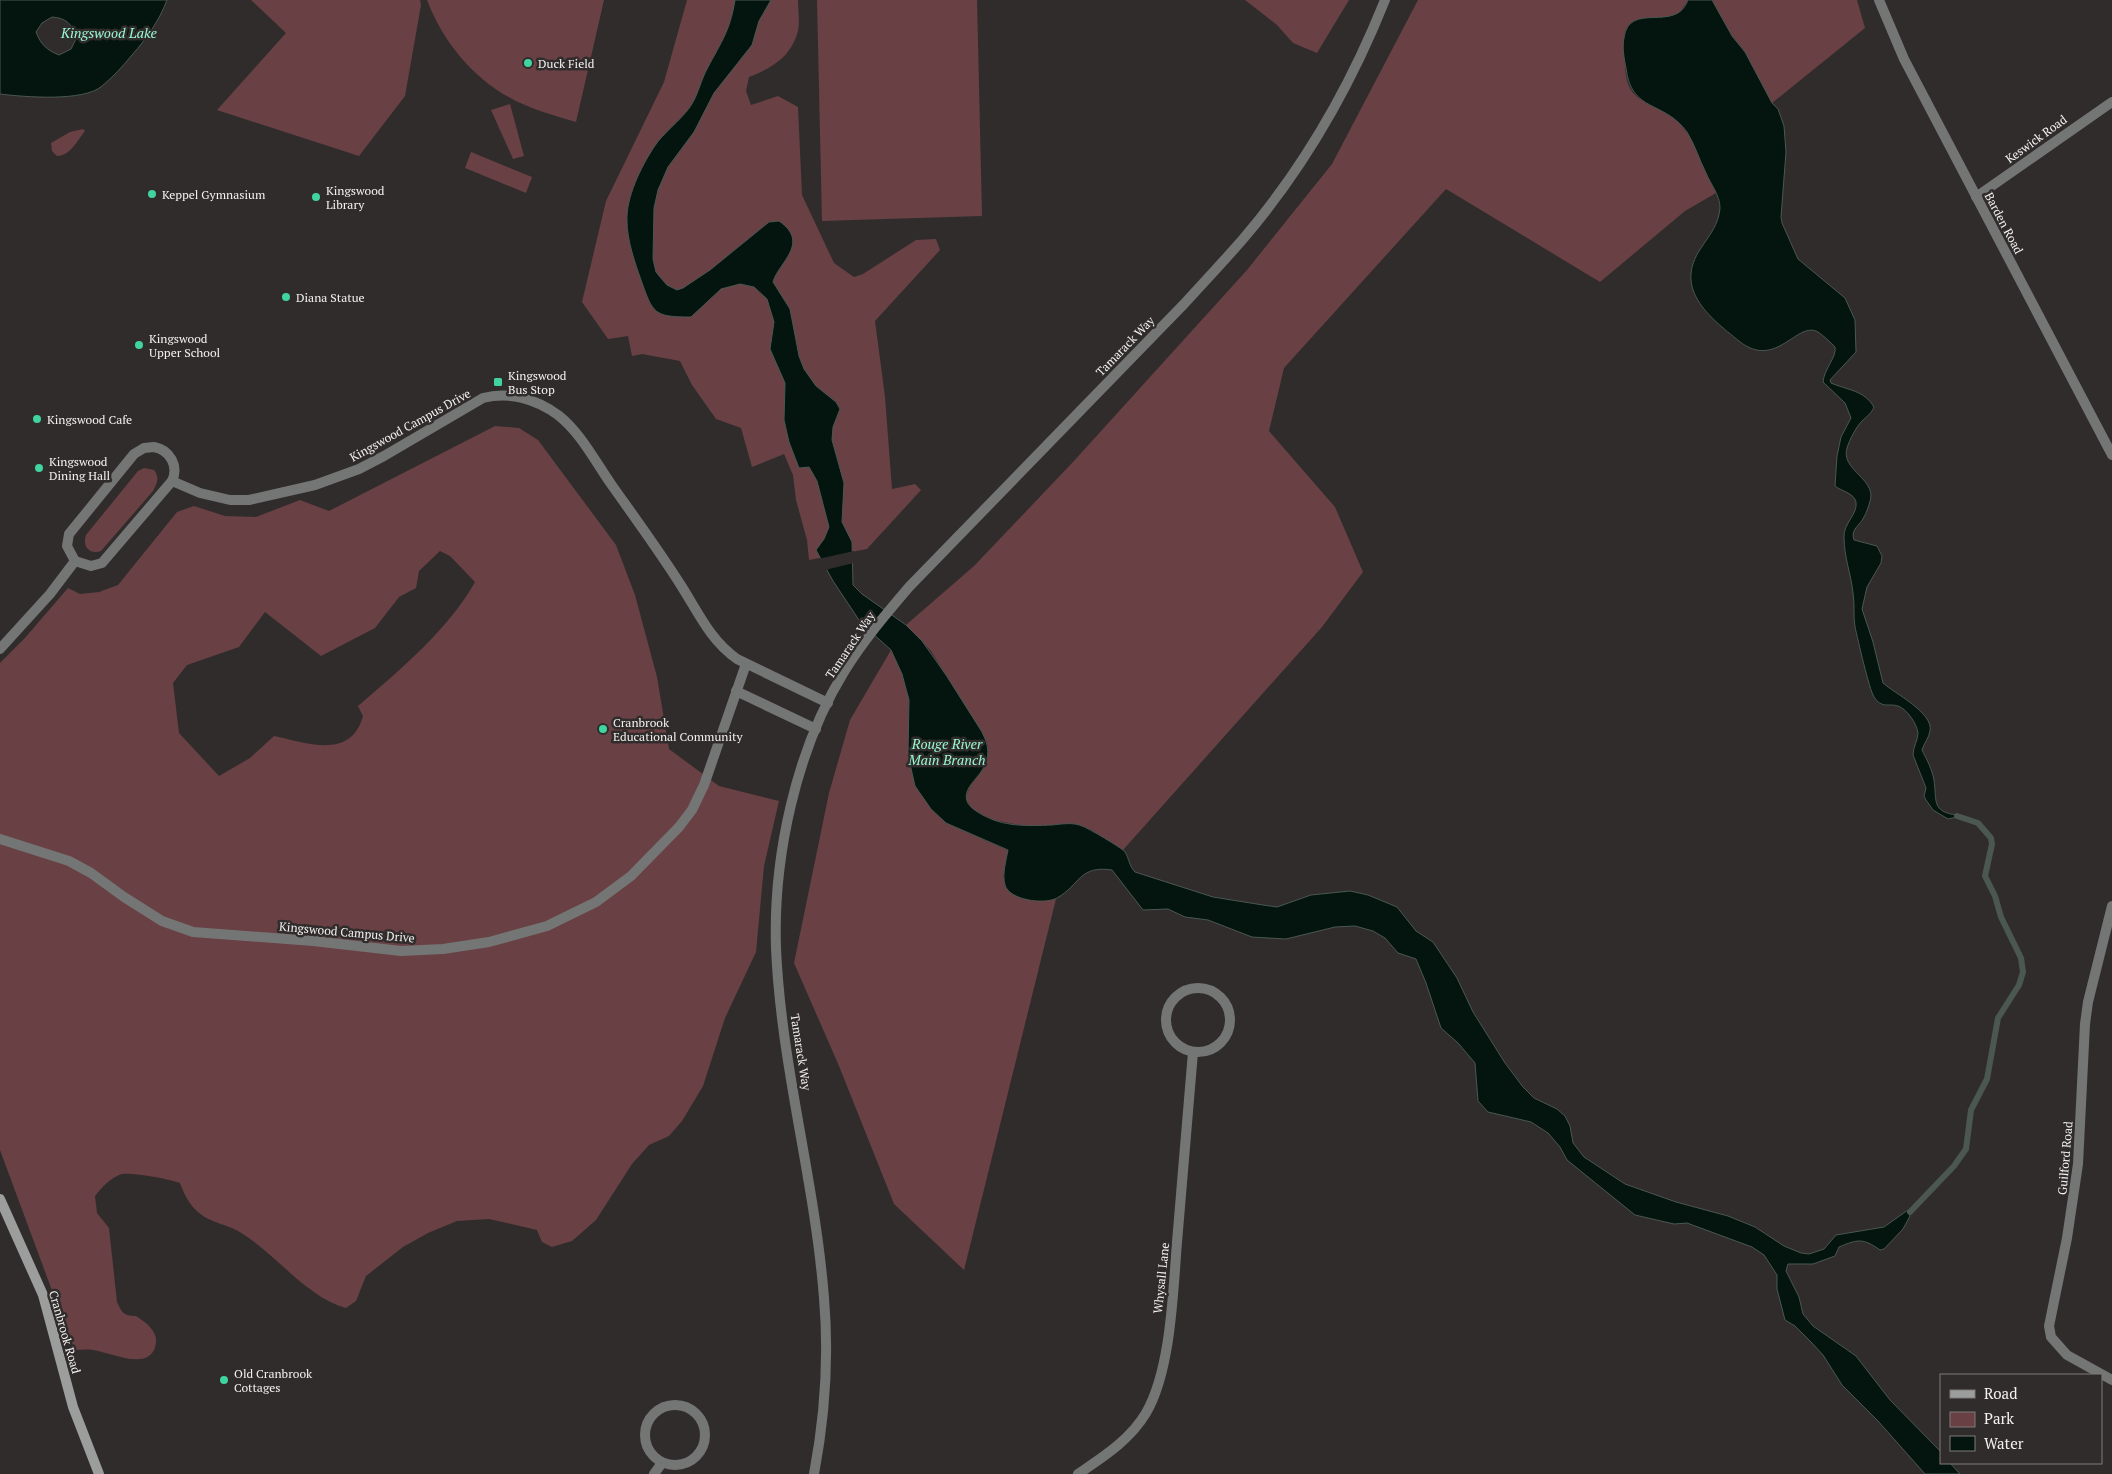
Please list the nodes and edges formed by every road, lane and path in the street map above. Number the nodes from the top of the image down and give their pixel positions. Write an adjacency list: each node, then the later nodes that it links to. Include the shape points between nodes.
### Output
1 (1386, 0): 11 (street, Tamarack Way, via 1363,52 1325,122 1286,183 1244,238 909,587 856,654)
2 (1879, 0): 4 (street, Barden Road, via 1904,59)
3 (2112, 102): 4 (street, Keswick Road)
4 (1976, 197): 5 (street, Barden Road)
5 (2112, 455)
6 (172, 481): 7 (street, via 102,563 91,566); 7 (street, via 174,464 166,452 154,447 137,451 69,534 67,546); 9 (street, Kingswood Campus Drive, via 206,495 230,500 249,500 298,489 359,469 483,398 501,395 530,400 554,413 574,431 678,580 713,637)
7 (75, 561): 8 (street)
8 (0, 649)
9 (746, 664): 10 (street, Kingswood Campus Drive); 11 (street, Kingswood Campus Drive)
10 (736, 691): 12 (street); 13 (street, Kingswood Campus Drive, via 699,797 679,827 642,866 608,894 572,916 533,931 489,942 443,950 401,951 193,932 162,921 69,861)
11 (828, 703): 12 (street, Tamarack Way)
12 (816, 729): 21 (street, Tamarack Way, via 786,830 776,920 780,997 824,1297 825,1378)
13 (0, 839)
14 (2112, 906): 17 (street, Guilford Road, via 2088,1002 2078,1164 2049,1326 2051,1337 2067,1355)
15 (1194, 1052): 15 (street, via 1204,1052 1221,1043 1230,1025 1225,1003 1204,989 1184,992 1170,1006 1167,1015 1167,1025 1176,1043); 22 (street, Whysall Lane, via 1172,1297 1157,1385 1146,1413 1132,1433)
16 (0, 1199): 19 (street, Cranbrook Road, via 43,1295 73,1407)
17 (2101, 1374)
18 (662, 1463): 18 (street, via 681,1465 690,1462 703,1448 706,1429 689,1407 679,1404 661,1408 648,1422 646,1441 654,1457); 20 (street)
19 (99, 1474)
20 (654, 1474)
21 (814, 1474)
22 (1078, 1474)

